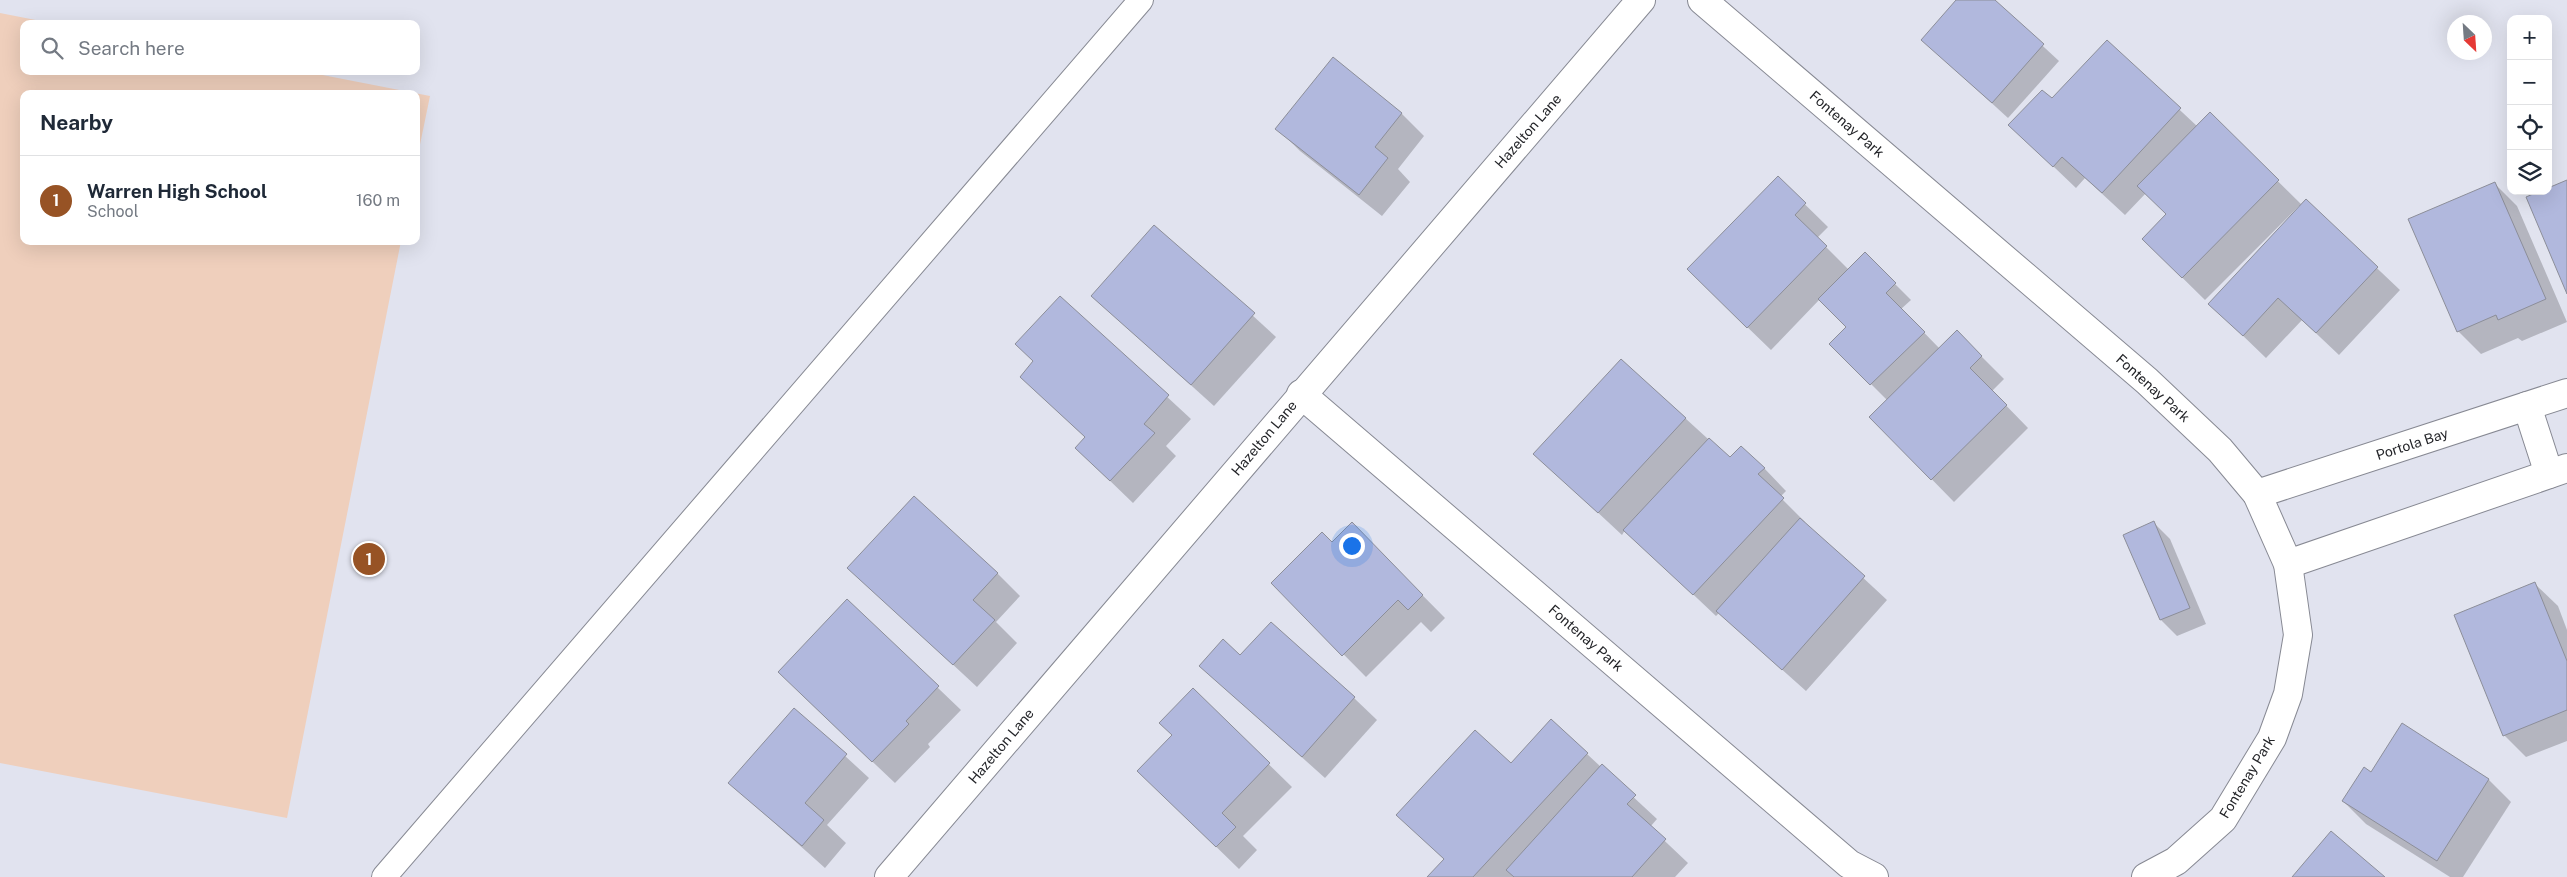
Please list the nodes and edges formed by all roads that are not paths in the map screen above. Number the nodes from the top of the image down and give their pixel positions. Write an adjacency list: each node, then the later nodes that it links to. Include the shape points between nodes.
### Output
1 (1141, 0): 10 (lane)
2 (1641, 0): 5 (street, Hazelton Lane)
3 (1702, 0): 8 (street, Fontenay Park, via 2147,381 2220,450)
4 (2567, 393): 6 (street, Portola Bay)
5 (1301, 394): 11 (street, Hazelton Lane); 12 (street, Fontenay Park, via 1849,864)
6 (2527, 406): 7 (street); 8 (street, Portola Bay)
7 (2558, 471): 9 (street)
8 (2258, 494): 9 (street, Fontenay Park)
9 (2288, 564): 13 (street, Fontenay Park, via 2298,636 2288,694 2272,738 2223,819 2176,861)
10 (384, 877)
11 (889, 877)
12 (1874, 877)
13 (2146, 877)

